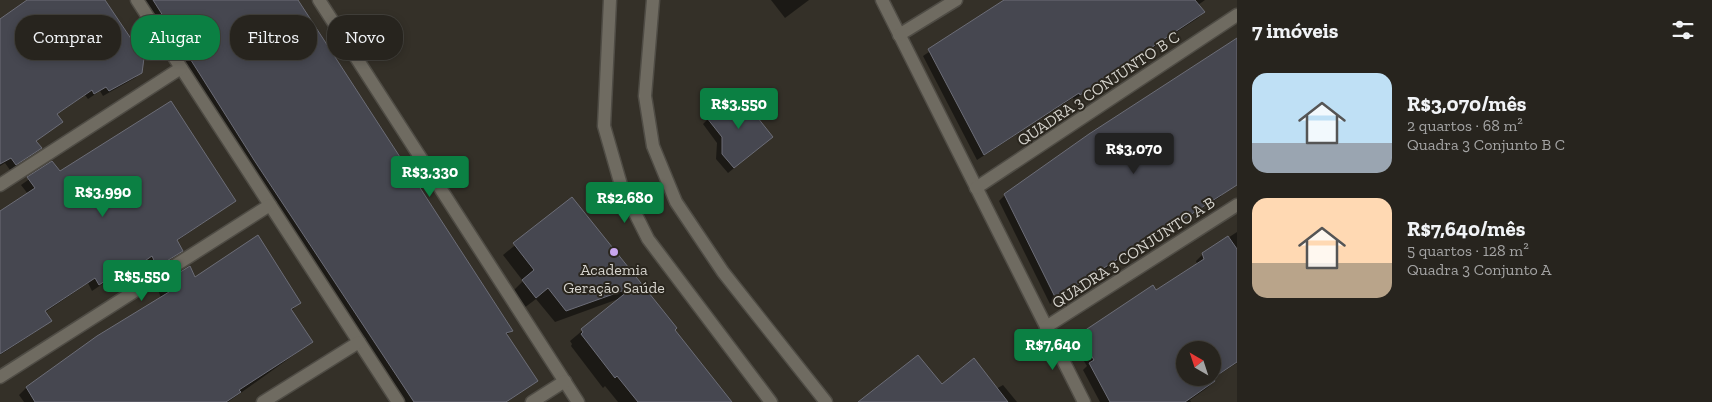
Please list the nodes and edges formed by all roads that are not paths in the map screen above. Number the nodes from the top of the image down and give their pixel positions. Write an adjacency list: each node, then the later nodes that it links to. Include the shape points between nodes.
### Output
1 (137, 0): 9 (street)
2 (318, 0): 17 (street)
3 (610, 0): 22 (street, via 604,126 621,185 648,239)
4 (653, 0): 23 (street, via 645,96 653,146 676,202 723,272)
5 (882, 0): 8 (street)
6 (956, 0): 8 (street)
7 (1237, 14): 11 (street, QUADRA 3 CONJUNTO B C)
8 (899, 35): 11 (street)
9 (181, 68): 10 (street); 12 (street)
10 (0, 185)
11 (976, 188): 14 (street)
12 (270, 204): 15 (street); 16 (street)
13 (1237, 204): 14 (street, QUADRA 3 CONJUNTO A B)
14 (1046, 327): 24 (street)
15 (359, 342): 18 (street); 19 (street)
16 (0, 377)
17 (565, 381): 20 (street); 21 (street)
18 (264, 402)
19 (398, 402)
20 (532, 402)
21 (578, 402)
22 (772, 402)
23 (826, 402)
24 (1084, 402)

